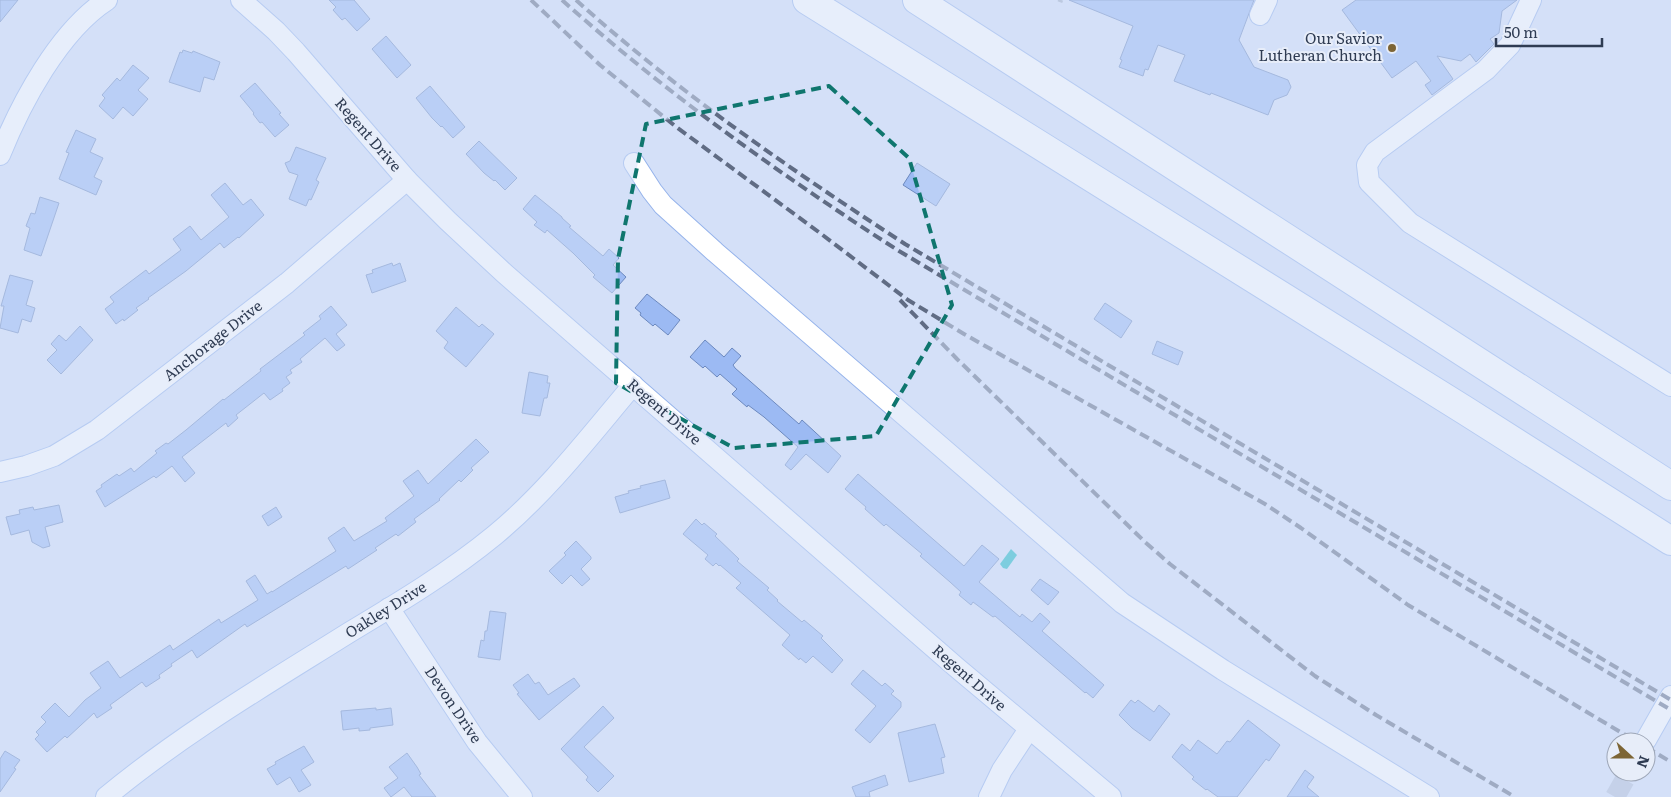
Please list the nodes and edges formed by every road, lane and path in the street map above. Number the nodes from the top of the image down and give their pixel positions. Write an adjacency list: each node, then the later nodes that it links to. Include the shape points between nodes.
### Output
1 (107, 0): 8 (street, via 78,24 51,58 23,105)
2 (242, 0): 10 (street, Regent Drive, via 289,45)
3 (807, 0): 15 (highway)
4 (917, 0): 14 (highway)
5 (1058, 0): 7 (path)
6 (1531, 0): 12 (street, via 1510,45 1486,70 1375,152 1367,165 1369,182 1410,223)
7 (1063, 2)
8 (0, 155)
9 (634, 163): 24 (street, via 663,205 695,234 1122,603 1223,670)
10 (407, 180): 11 (street, Regent Drive, via 504,273); 13 (street, Anchorage Drive, via 287,283 103,426 54,456)
11 (633, 385): 16 (street, Oakley Drive, via 530,504 473,551); 18 (street, Regent Drive)
12 (1671, 386)
13 (0, 472)
14 (1671, 486)
15 (1671, 541)
16 (389, 608): 20 (street, Oakley Drive, via 229,708); 21 (street, Devon Drive, via 477,742)
17 (1671, 696): 19 (street)
18 (1029, 729): 22 (street); 23 (street, Regent Drive)
19 (1651, 732)
20 (106, 797)
21 (522, 797)
22 (989, 797)
23 (1111, 797)
24 (1429, 797)

